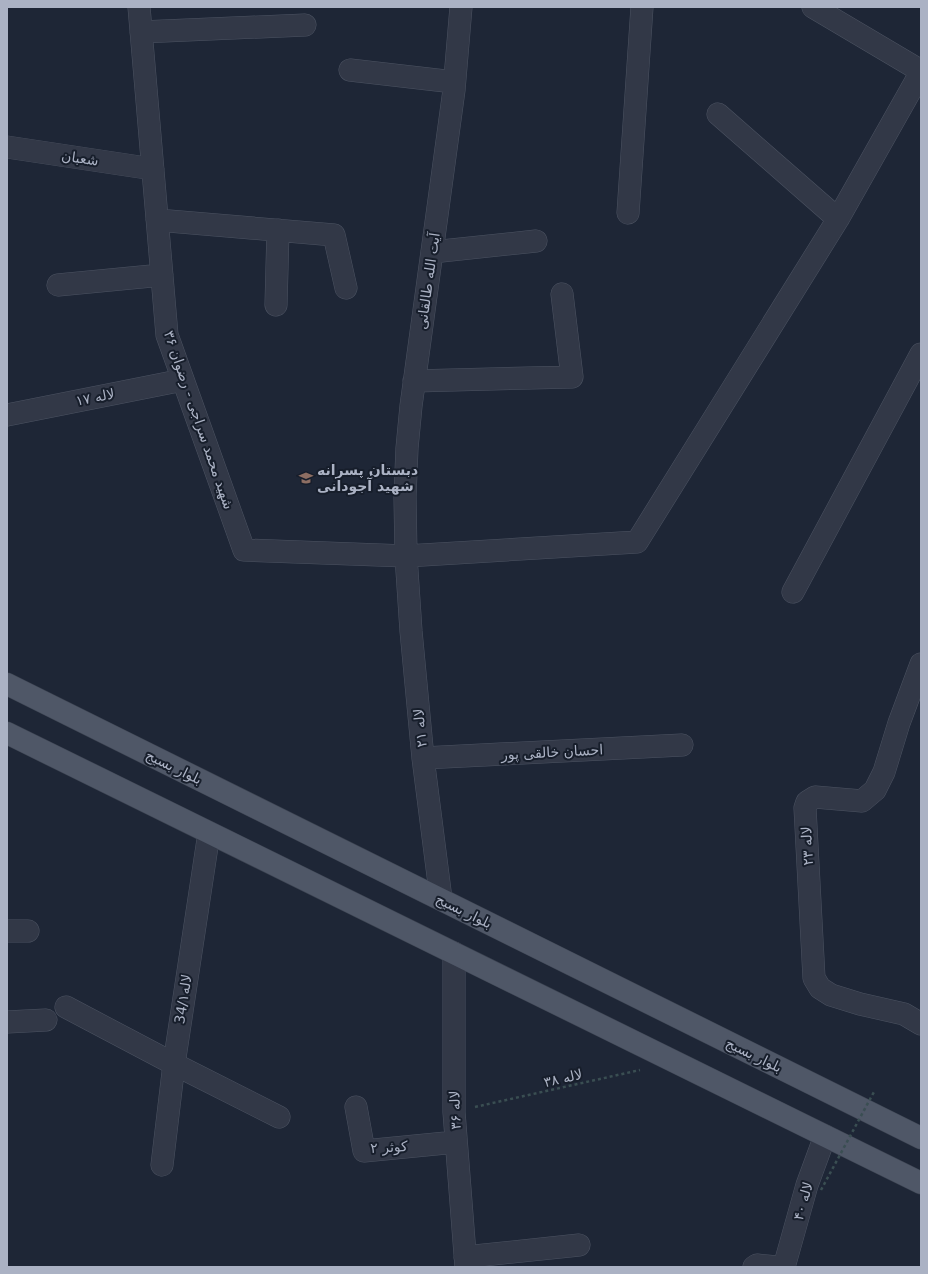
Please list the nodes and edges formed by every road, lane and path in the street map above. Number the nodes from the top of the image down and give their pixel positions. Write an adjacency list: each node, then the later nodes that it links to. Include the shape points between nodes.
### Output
1 (139, 7): 6 (street, شهید محمد سراجی - رضوان ۳۶)
2 (461, 7): 9 (street, آیت الله طالقانی)
3 (642, 7): 13 (street)
4 (813, 7): 8 (street)
5 (305, 25): 6 (street)
6 (141, 32): 12 (street, شهید محمد سراجی - رضوان ۳۶)
7 (350, 70): 9 (street)
8 (921, 71): 14 (street)
9 (454, 82): 18 (street, آیت الله طالقانی)
10 (718, 114): 14 (street)
11 (7, 147): 12 (street, شعبان)
12 (153, 169): 15 (street, شهید محمد سراجی - رضوان ۳۶)
13 (628, 213)
14 (838, 219): 28 (street, via 637,542)
15 (157, 220): 16 (street); 19 (street, شهید محمد سراجی - رضوان ۳۶)
16 (278, 230): 21 (street, via 334,235); 23 (street)
17 (536, 241): 18 (street)
18 (432, 252): 26 (street, آیت الله طالقانی)
19 (162, 275): 20 (street); 25 (street, شهید محمد سراجی - رضوان ۳۶, via 167,335)
20 (58, 285)
21 (346, 288)
22 (562, 294): 26 (street, via 572,377)
23 (276, 305)
24 (921, 354): 29 (street)
25 (183, 380): 27 (street, لاله ۱۷); 28 (street, شهید محمد سراجی - رضوان ۳۶, via 244,550)
26 (414, 381): 28 (street, آیت الله طالقانی, via 405,496)
27 (7, 415)
28 (406, 556): 34 (street, لاله ۲۱)
29 (793, 592)
30 (921, 664): 41 (street, لاله ۲۳, via 884,772 875,790 862,801 815,797 807,802 805,808 814,978 820,988 831,995 904,1014)
31 (7, 684): 36 (main road, بلوار بسیج)
32 (7, 733): 35 (main road)
33 (682, 745): 34 (street, احسان خالقی پور)
34 (423, 758): 36 (street, لاله ۲۱)
35 (209, 833): 37 (main road); 43 (street, لاله34/۱)
36 (441, 899): 49 (main road, بلوار بسیج)
37 (454, 953): 42 (main road); 46 (street, لاله ۳۶)
38 (66, 1007): 43 (street)
39 (46, 1020): 40 (street)
40 (7, 1022)
41 (921, 1024)
42 (676, 1062): 46 (path, لاله ۳۸); 48 (main road)
43 (174, 1064): 47 (street); 51 (street, لاله34/۱)
44 (875, 1090): 53 (path, bridge)
45 (356, 1107): 50 (street, کوثر ۲, via 364,1151)
46 (454, 1112): 50 (street, لاله ۳۶)
47 (279, 1116)
48 (825, 1136): 52 (main road); 58 (street, لاله ۴۰, via 807,1185)
49 (921, 1138)
50 (456, 1142): 55 (street, لاله ۳۶)
51 (162, 1165)
52 (921, 1183)
53 (821, 1190)
54 (579, 1245): 55 (street)
55 (465, 1262)
56 (754, 1267): 57 (street)
57 (777, 1267)
58 (784, 1267)

